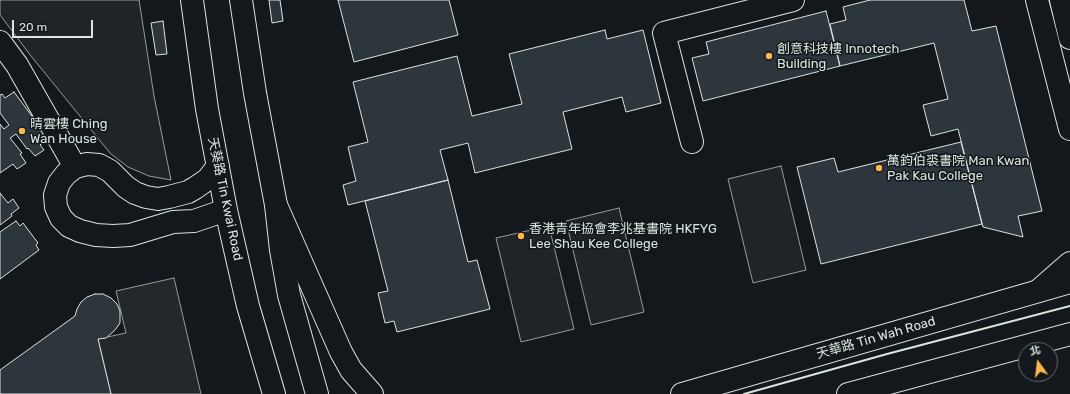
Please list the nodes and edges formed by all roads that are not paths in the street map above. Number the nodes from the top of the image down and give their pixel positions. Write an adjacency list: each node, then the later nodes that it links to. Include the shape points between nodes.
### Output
1 (192, 0): 10 (main road, 天葵路 Tin Kwai Road, via 207,109)
2 (241, 0): 12 (main road)
3 (793, 0): 9 (main road, via 664,33)
4 (1037, 0): 8 (main road)
5 (1061, 0): 6 (main road)
6 (1070, 38)
7 (0, 42): 11 (main road, via 17,65)
8 (1070, 129)
9 (692, 142)
10 (218, 166): 11 (main road, via 208,179 188,192 158,199 135,193 110,171 99,165); 13 (main road, 天葵路 Tin Kwai Road)
11 (75, 167): 13 (main road, via 58,183 55,195 56,207 61,218 80,232 96,235 130,235 173,222 194,221)
12 (276, 205): 19 (main road, via 289,295); 20 (main road, via 341,352 351,370)
13 (226, 210): 18 (main road, 天葵路 Tin Kwai Road, via 248,306)
14 (1070, 263): 16 (main road)
15 (1070, 282): 16 (main road, 天華路 Tin Wah Road)
16 (1038, 291): 21 (main road, 天華路 Tin Wah Road)
17 (1070, 334): 22 (main road)
18 (274, 394)
19 (317, 394)
20 (372, 394)
21 (682, 394)
22 (848, 394)

